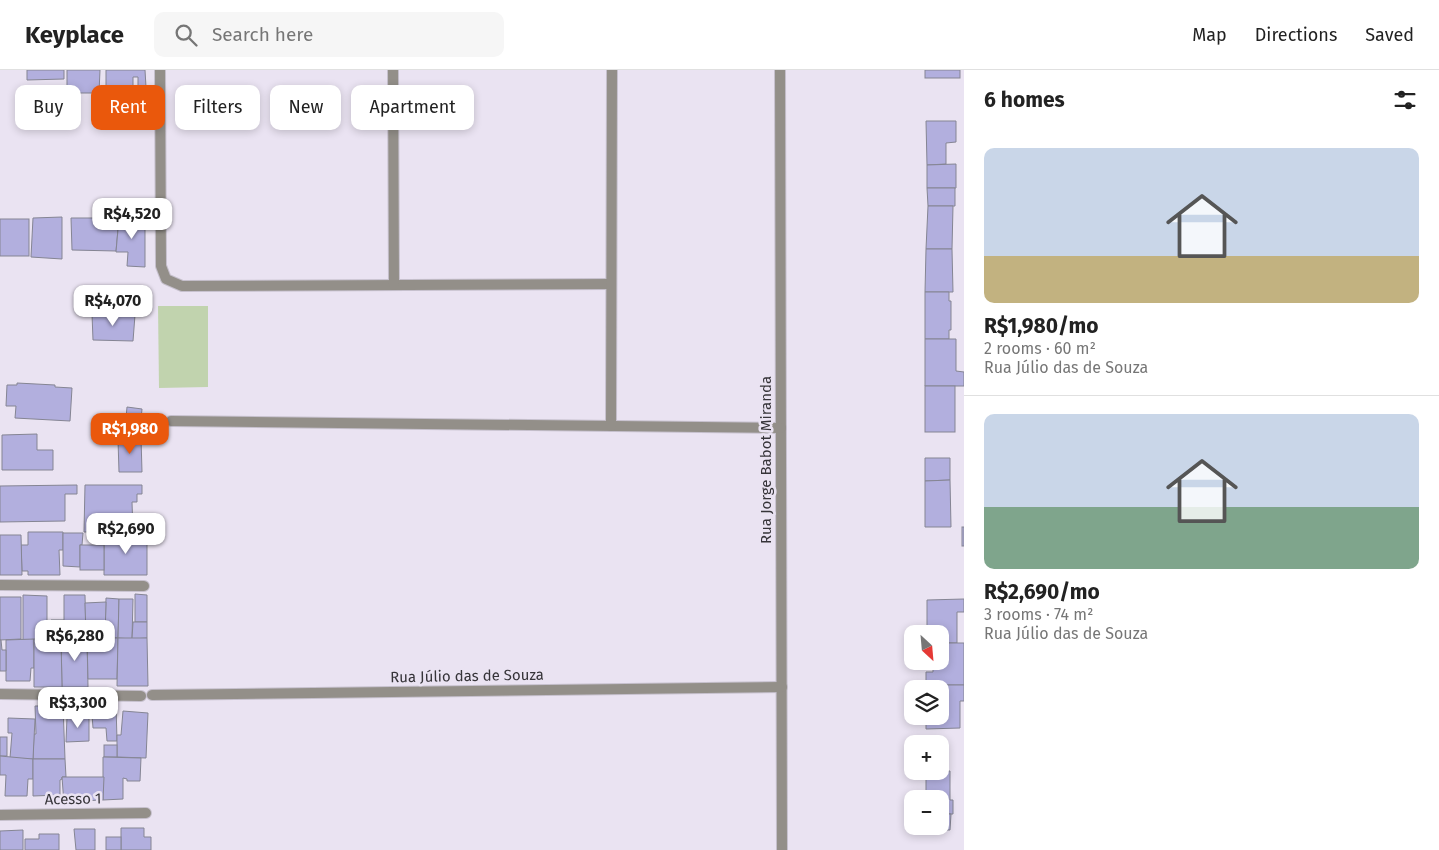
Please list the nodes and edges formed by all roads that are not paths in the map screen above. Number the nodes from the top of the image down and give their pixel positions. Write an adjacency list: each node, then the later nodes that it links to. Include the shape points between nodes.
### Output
1 (160, 70): 6 (street, via 161,266 166,279 182,286)
2 (393, 70): 6 (street)
3 (612, 70): 5 (street)
4 (780, 70): 9 (street, Rua Jorge Babot Miranda)
5 (611, 284): 6 (street); 8 (street)
6 (394, 285)
7 (171, 420): 8 (street)
8 (611, 426): 9 (street)
9 (781, 428): 12 (street, Rua Jorge Babot Miranda)
10 (0, 585): 11 (street)
11 (144, 586)
12 (782, 686): 14 (street, Rua Júlio das de Souza); 18 (street, Rua Jorge Babot Miranda)
13 (0, 694): 15 (street)
14 (152, 695)
15 (141, 696)
16 (146, 813): 17 (street, Acesso 1)
17 (0, 815)
18 (782, 850)

